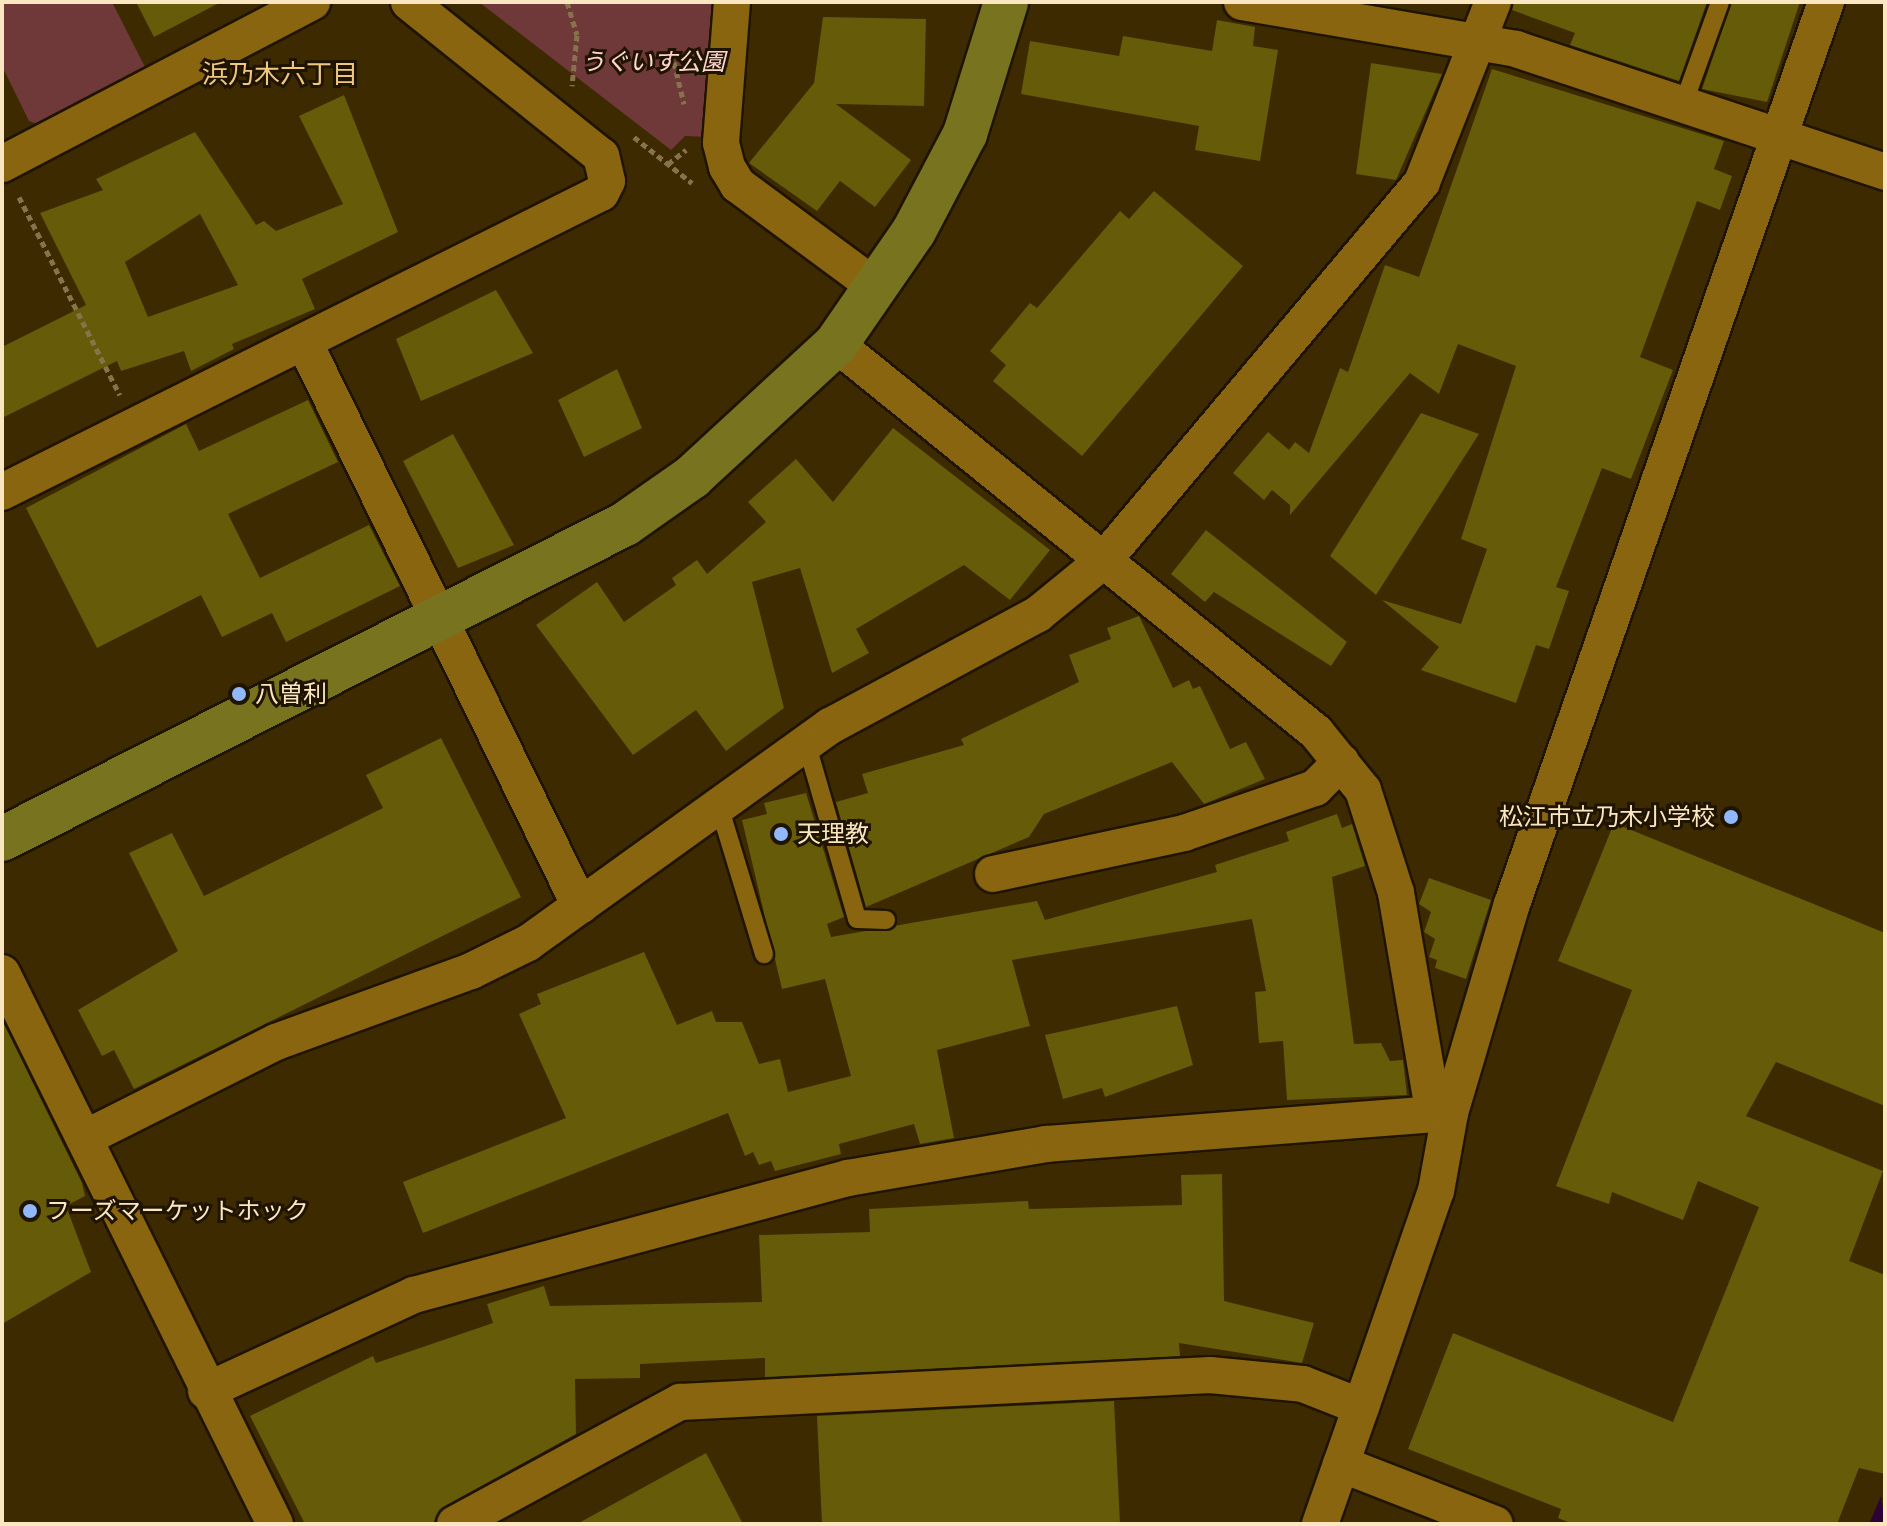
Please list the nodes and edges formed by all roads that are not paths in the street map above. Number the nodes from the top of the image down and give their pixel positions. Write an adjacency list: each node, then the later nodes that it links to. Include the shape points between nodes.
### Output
1 (312, 2): 13 (street)
2 (409, 2): 16 (street, via 601,156 607,181 590,202)
3 (732, 2): 15 (street, via 721,143 727,167 738,185)
4 (1006, 2): 15 (street, via 965,134)
5 (1242, 2): 9 (street)
6 (1493, 2): 10 (street)
7 (1720, 2): 11 (lane)
8 (1826, 2): 12 (street)
9 (1312, 8): 10 (street)
10 (1481, 41): 11 (street); 19 (street, via 1422,182)
11 (1683, 105): 12 (street)
12 (1780, 138): 14 (street); 30 (street)
13 (7, 150)
14 (1885, 172)
15 (876, 287): 17 (street)
16 (304, 342): 18 (street); 20 (street)
17 (836, 344): 19 (street); 20 (street, via 692,477 625,524)
18 (2, 492)
19 (1103, 561): 21 (street, via 1038,614); 22 (street, via 1316,732)
20 (441, 619): 24 (street); 26 (street)
21 (806, 742): 23 (street); 27 (lane, via 857,919)
22 (1341, 762): 25 (street, via 1315,788 1184,833); 30 (street, via 1363,790 1393,879)
23 (719, 806): 26 (street); 28 (lane)
24 (2, 839)
25 (993, 874)
26 (580, 906): 31 (street, via 471,971 276,1042)
27 (886, 920)
28 (764, 954)
29 (2, 973): 31 (street)
30 (1441, 1111): 32 (street, via 1046,1144 848,1178 414,1295); 33 (street, via 1436,1191)
31 (85, 1138): 32 (street)
32 (206, 1391): 35 (street)
33 (1361, 1407): 34 (street); 36 (street, via 1303,1384 1210,1375 680,1402)
34 (1341, 1464): 37 (street); 38 (street)
35 (275, 1524)
36 (455, 1524)
37 (1320, 1524)
38 (1495, 1524)

